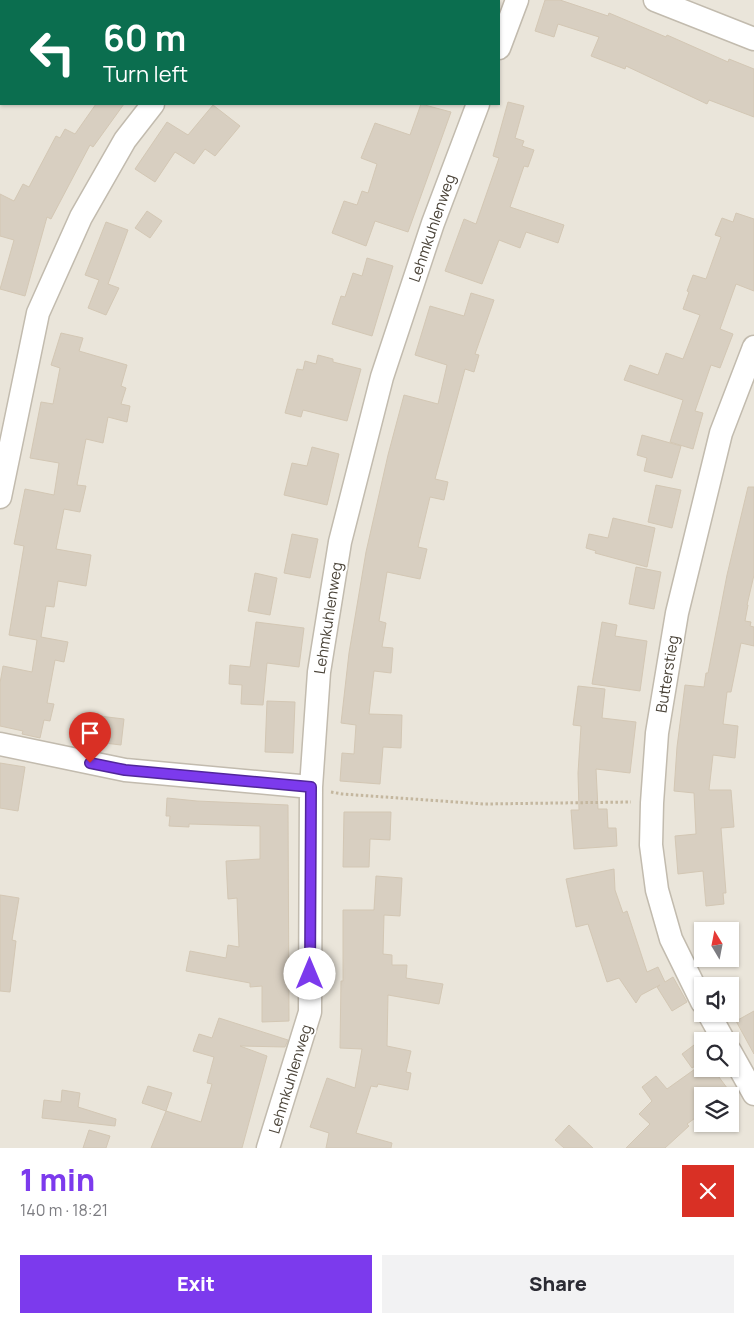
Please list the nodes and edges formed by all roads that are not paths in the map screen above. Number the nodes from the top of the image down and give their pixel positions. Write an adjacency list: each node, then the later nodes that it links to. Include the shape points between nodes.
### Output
1 (517, 0): 4 (street)
2 (655, 0): 3 (street)
3 (754, 39)
4 (500, 45)
5 (152, 105): 8 (street, via 125,140 81,216 38,313)
6 (478, 105): 10 (street, Lehmkuhlenweg, via 433,223 382,377 340,542 319,672)
7 (754, 346): 11 (street, Butterstieg, via 721,433 677,613 657,733 650,845 657,890 671,939)
8 (0, 497)
9 (0, 744): 10 (street, via 125,770)
10 (311, 787): 14 (street, Lehmkuhlenweg, via 310,1012)
11 (694, 986)
12 (739, 1067): 13 (street)
13 (754, 1094)
14 (268, 1148)

